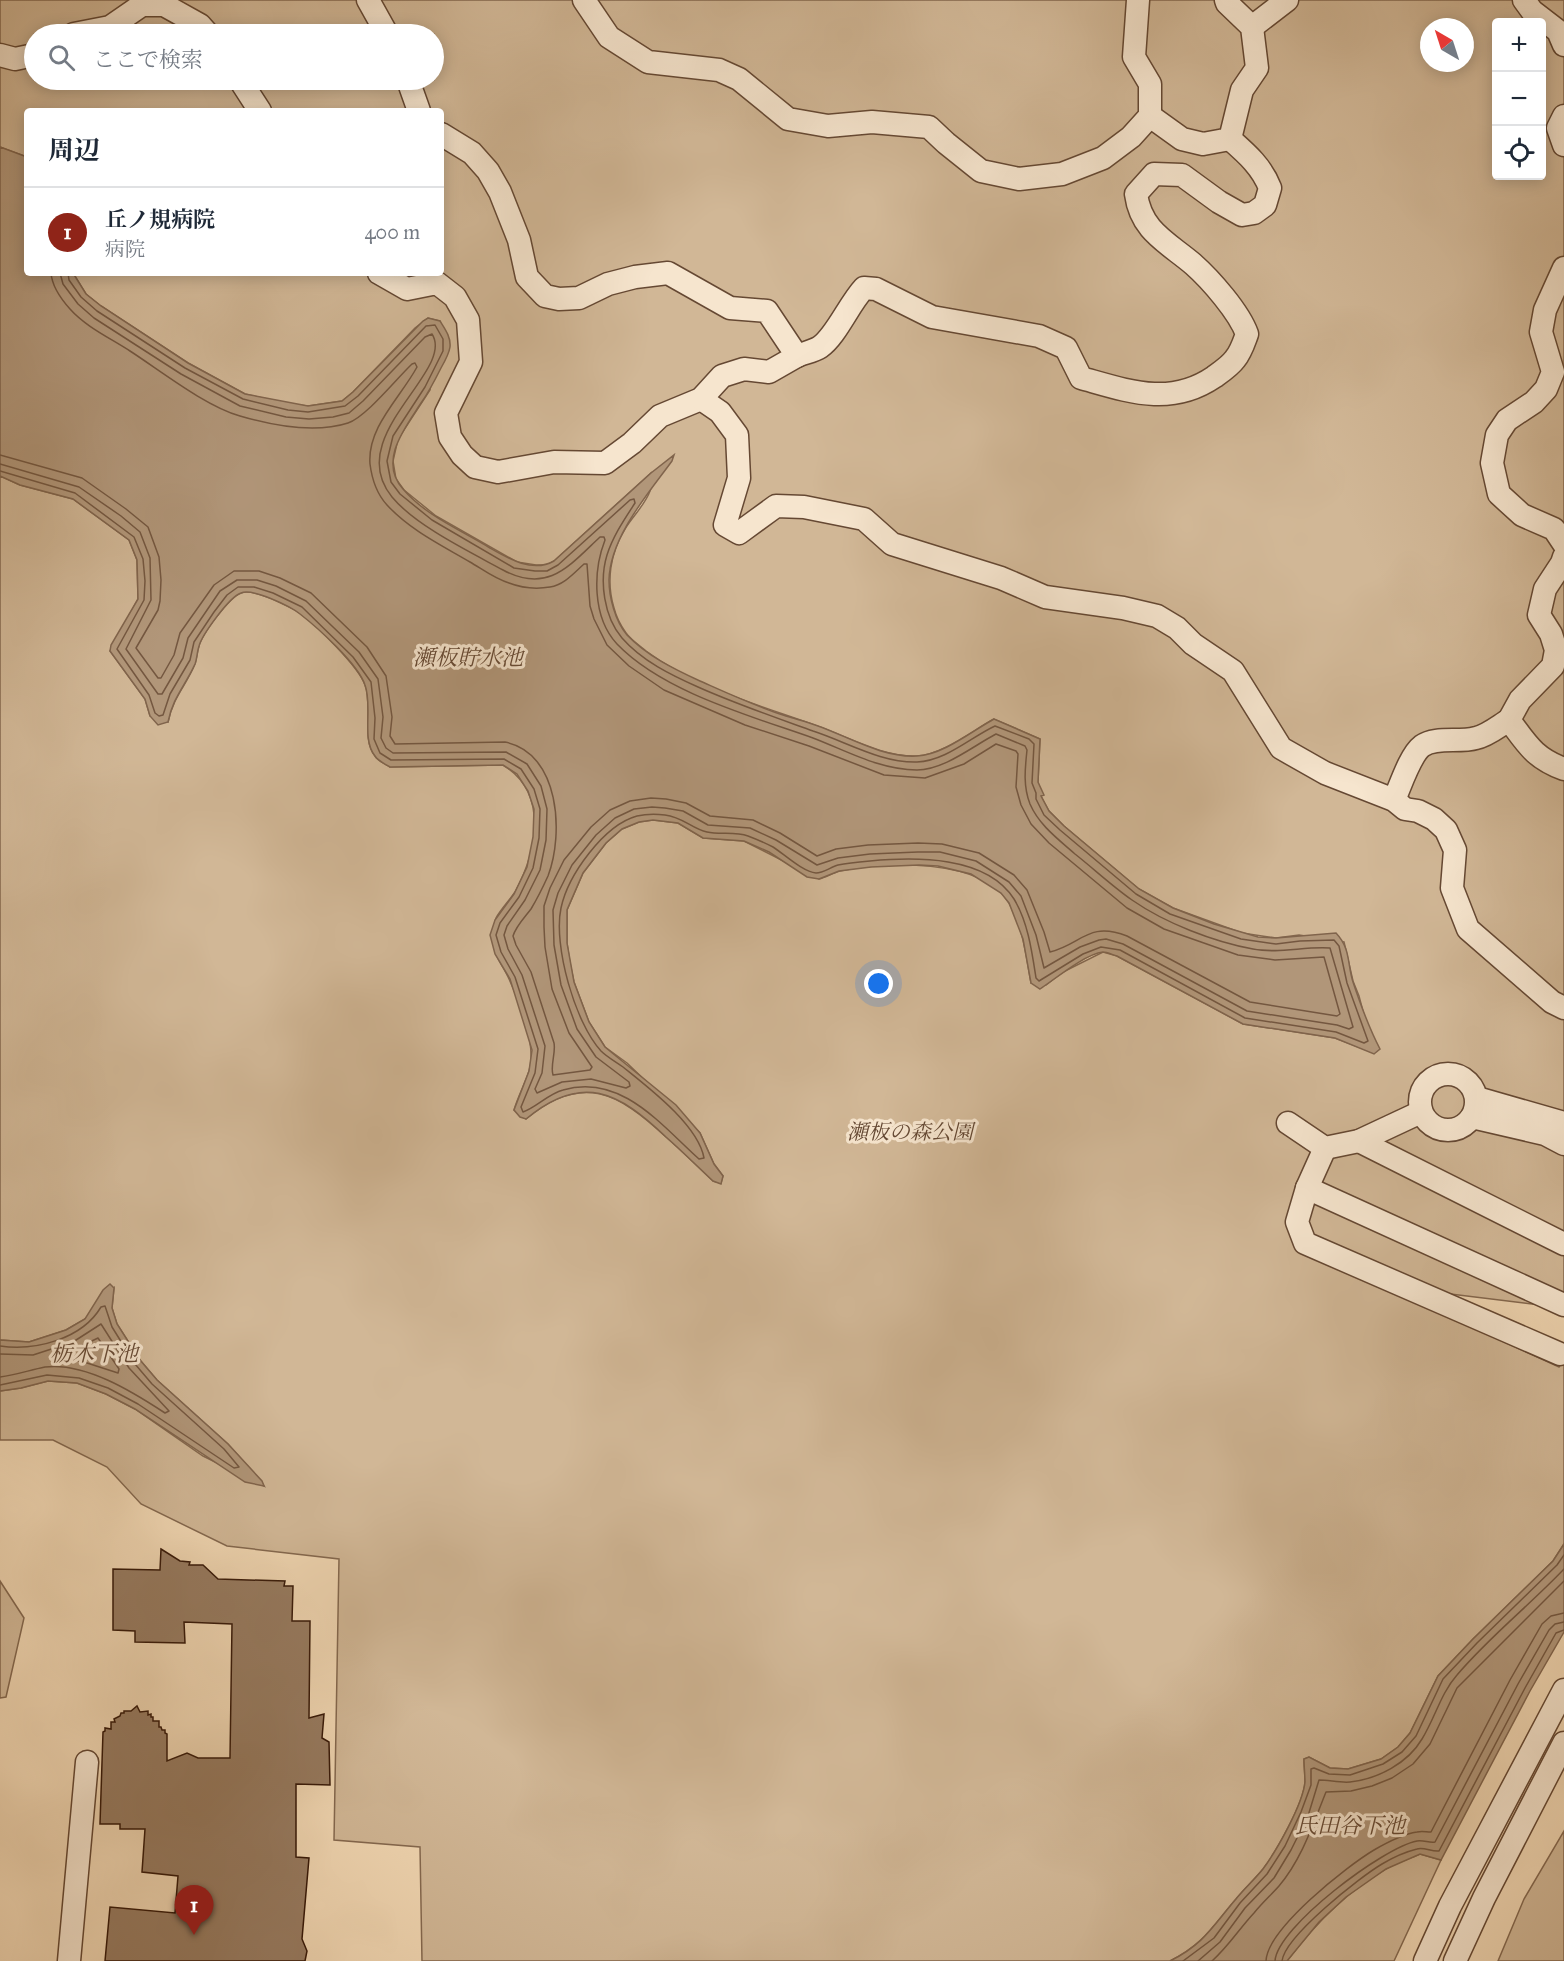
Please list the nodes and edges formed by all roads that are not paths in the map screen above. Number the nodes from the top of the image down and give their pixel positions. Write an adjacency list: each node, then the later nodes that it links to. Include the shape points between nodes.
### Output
1 (368, 0): 9 (street)
2 (584, 0): 18 (street, via 609,37 648,62 718,70 739,79 788,119 828,126 872,122 929,126 981,171 1019,179 1062,174 1103,158)
3 (1138, 0): 18 (street, via 1134,57 1150,84)
4 (1226, 0): 10 (street)
5 (1287, 0): 10 (street)
6 (1524, 0): 11 (street, via 1558,31)
7 (114, 24): 8 (street, via 142,5 164,5)
8 (198, 24)
9 (381, 24)
10 (1252, 27): 21 (street, via 1257,68 1242,90)
11 (1564, 45)
12 (0, 55): 13 (street)
13 (24, 57)
14 (246, 90): 16 (street)
15 (412, 90): 17 (street)
16 (258, 108)
17 (418, 108)
18 (1150, 116): 21 (street, via 1182,138 1203,144)
19 (1564, 116): 22 (street, via 1558,128)
20 (444, 136): 25 (street, via 472,153 488,171 519,240 527,276 545,296 579,298 609,284 668,273 730,308 767,311)
21 (1230, 139): 25 (street, via 1264,172 1270,188 1265,205 1254,213 1242,215 1182,176 1154,174 1136,194 1138,210 1148,226 1194,264 1243,321 1247,334 1236,358 1201,385 1175,394 1121,390 1081,378 1066,348 1039,336 932,316 876,289 864,288 820,347)
22 (1564, 145)
23 (1564, 268): 27 (street, via 1545,309 1540,332 1553,372 1546,389 1534,402 1507,420 1497,435 1492,463 1499,494 1522,514 1554,529)
24 (385, 276): 26 (street, via 406,289 437,283 455,297 468,320 471,362 446,413 450,438 475,467 498,472 554,462 605,463 660,416)
25 (797, 356): 26 (street, via 769,372 744,369 722,376)
26 (701, 399): 31 (street, via 720,412 737,435 740,478 725,525 740,533 776,506 804,507 864,519 892,544 1001,578 1045,597 1157,616 1233,671 1281,748 1325,773)
27 (1564, 544)
28 (1564, 557): 29 (street, via 1545,589 1539,615 1556,650 1553,666 1520,700)
29 (1509, 720): 30 (street, via 1528,748); 31 (street, via 1479,738 1437,740 1421,747)
30 (1564, 769)
31 (1394, 800): 32 (street, via 1405,809 1434,819 1446,830 1455,850 1452,888 1468,929)
32 (1564, 1008)
33 (1475, 1108): 34 (street, via 1467,1124 1450,1131 1432,1126); 34 (street, via 1474,1089 1468,1081 1450,1073 1440,1074 1425,1086); 36 (street); 38 (street)
34 (1421, 1112): 37 (street)
35 (1288, 1123): 39 (street)
36 (1564, 1123)
37 (1359, 1141): 39 (street); 41 (street)
38 (1564, 1144)
39 (1325, 1148): 40 (street)
40 (1307, 1188): 42 (street); 43 (street, via 1297,1222 1305,1243)
41 (1564, 1244)
42 (1564, 1305)
43 (1560, 1354)
44 (1564, 1690): 48 (street)
45 (1564, 1743): 49 (street)
46 (87, 1762): 47 (street)
47 (69, 1961)
48 (1425, 1961)
49 (1455, 1961)

